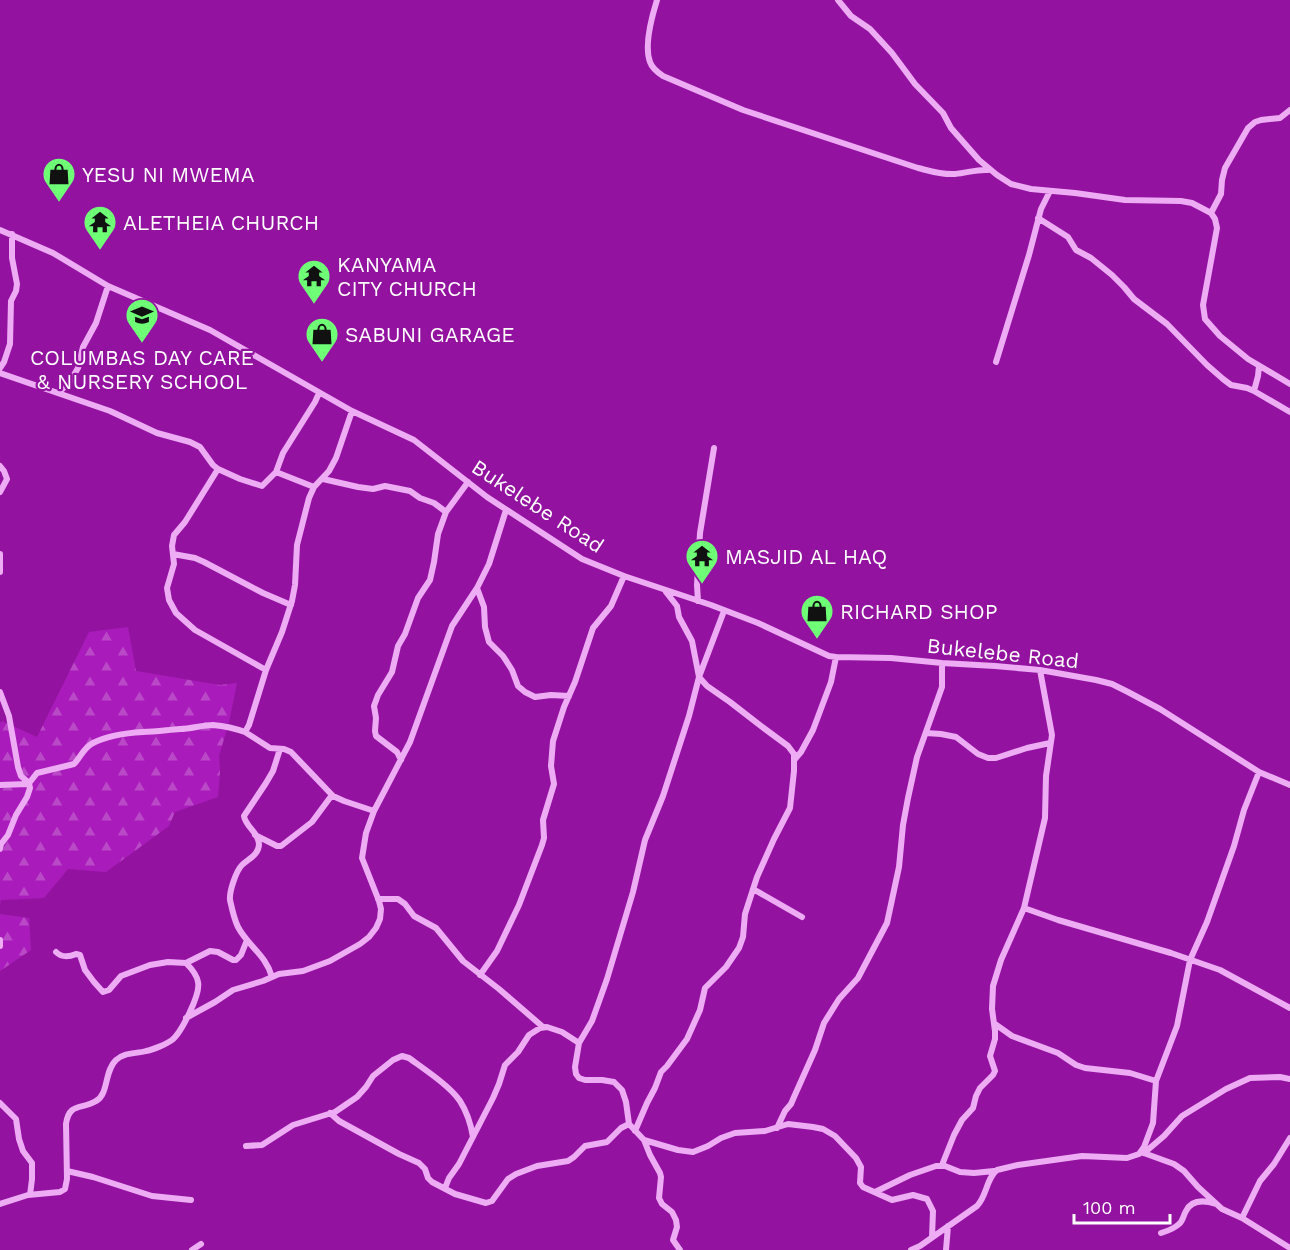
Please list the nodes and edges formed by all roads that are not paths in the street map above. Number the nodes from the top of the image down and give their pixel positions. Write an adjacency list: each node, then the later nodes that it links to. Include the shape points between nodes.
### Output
1 (657, 0): 4 (street, via 649,54 653,68 663,76 743,110 918,168 945,174)
2 (838, 0): 4 (street, via 886,46)
3 (1290, 110): 6 (street, via 1280,118 1261,120 1248,128 1225,168 1221,194)
4 (989, 170): 5 (street, via 1011,184)
5 (1050, 191): 6 (street, via 1125,200 1175,200); 7 (street)
6 (1211, 213): 12 (street, via 1216,228 1203,305 1205,319)
7 (1038, 218): 11 (street); 16 (street, via 1068,237 1076,250 1112,275 1222,379)
8 (0, 230): 9 (street, Bukelebe Road)
9 (12, 234): 10 (street, Bukelebe Road); 13 (street, via 17,284 11,302 10,344)
10 (108, 286): 17 (street, via 78,368); 18 (street, Bukelebe Road, via 210,330)
11 (996, 362)
12 (1259, 366): 15 (street); 16 (street)
13 (0, 368)
14 (0, 373): 17 (street)
15 (1290, 384)
16 (1254, 391): 20 (street)
17 (58, 393): 23 (street, via 110,411 151,431 196,444)
18 (319, 393): 19 (street, Bukelebe Road); 24 (street, via 280,458)
19 (351, 411): 25 (street, via 336,458); 26 (street, Bukelebe Road, via 414,440)
20 (1290, 412)
21 (714, 448): 37 (street, via 700,533)
22 (0, 466): 28 (street, via 7,479)
23 (218, 469): 24 (street, via 262,486); 32 (street, via 175,532)
24 (276, 472): 27 (street)
25 (322, 479): 27 (street); 30 (street, via 358,487 385,486 410,491)
26 (468, 482): 29 (street, Bukelebe Road); 30 (street)
27 (314, 487): 38 (street, via 299,537)
28 (0, 492)
29 (507, 510): 34 (street, Bukelebe Road, via 582,559); 35 (street)
30 (446, 512): 52 (street, via 430,580 418,598 391,675 374,706 376,736)
31 (0, 554): 33 (street)
32 (173, 554): 38 (street, via 195,558); 42 (street, via 167,588 176,613 195,630)
33 (0, 572)
34 (624, 576): 36 (street, Bukelebe Road); 46 (street, via 611,606 593,628)
35 (477, 588): 46 (street, via 489,642 503,656 518,686 535,697); 52 (street, via 452,626)
36 (665, 590): 37 (street, Bukelebe Road); 44 (street, via 677,606 692,641)
37 (698, 601): 39 (street, Bukelebe Road)
38 (291, 605): 42 (street)
39 (724, 611): 40 (street, Bukelebe Road); 44 (street)
40 (836, 657): 41 (street, Bukelebe Road); 51 (street, via 813,730)
41 (942, 663): 43 (street, Bukelebe Road); 48 (street, via 942,687)
42 (266, 670): 47 (street)
43 (1040, 670): 49 (street); 53 (street, Bukelebe Road, via 1096,680 1128,692)
44 (699, 677): 51 (street, via 783,741); 77 (street, via 666,787 645,840 607,979 592,1022)
45 (0, 692): 54 (street, via 15,741 18,767)
46 (569, 696): 71 (street, via 552,743 554,784 543,820 544,838 519,905 497,951)
47 (245, 732): 50 (street, via 270,748); 54 (street, via 210,725 118,734 90,744 74,764 37,773)
48 (926, 733): 49 (street, via 956,737 988,758); 83 (street, via 906,807 900,861 886,925 858,978 824,1023)
49 (1050, 743): 63 (street, via 1045,818)
50 (280, 749): 57 (street, via 291,752); 59 (street, via 273,771 244,816)
51 (795, 759): 61 (street, via 790,808)
52 (402, 760): 58 (street)
53 (1258, 772): 56 (street, Bukelebe Road); 69 (street, via 1207,922)
54 (29, 783): 55 (street); 60 (street, via 27,797)
55 (0, 785)
56 (1290, 785)
57 (332, 795): 58 (street); 59 (street, via 312,822 281,846)
58 (374, 811): 62 (street, via 362,856)
59 (254, 834): 66 (street, via 259,842 257,850 240,866 230,895 237,926)
60 (0, 849)
61 (753, 889): 64 (street); 84 (street, via 739,948 726,968 705,988 687,1039 661,1072)
62 (378, 899): 71 (street, via 402,902 414,916 436,928 459,957); 72 (street, via 380,919 372,934 360,944 320,966)
63 (1024, 908): 69 (street); 75 (street, via 1000,960 993,986)
64 (802, 917)
65 (0, 940): 67 (street)
66 (247, 940): 70 (street, via 236,960 210,951); 72 (street, via 267,962)
67 (0, 946)
68 (56, 952): 70 (street, via 60,956 80,955 85,970 103,992 121,976 150,965)
69 (1190, 960): 73 (street, via 1220,970); 79 (street, via 1180,1016)
70 (186, 963): 74 (street, via 199,985)
71 (480, 975): 76 (street)
72 (272, 977): 74 (street, via 233,990)
73 (1290, 1008)
74 (186, 1018): 91 (street, via 171,1040 118,1059 110,1067 100,1098 70,1112 66,1124)
75 (995, 1024): 79 (street, via 1012,1036 1085,1068 1130,1073); 90 (street, via 990,1056 995,1073 980,1088)
76 (543, 1027): 77 (street, via 562,1032); 85 (street, via 529,1035 505,1065 500,1084)
77 (579, 1043): 82 (street, via 576,1076 617,1084 625,1098)
78 (1290, 1079): 89 (street, via 1250,1078 1226,1089 1182,1116)
79 (1156, 1081): 89 (street, via 1153,1123)
80 (0, 1103): 95 (street, via 16,1118 23,1151 32,1164)
81 (330, 1113): 85 (street, via 357,1096 393,1060 405,1056 453,1092 466,1112); 88 (street, via 293,1125 261,1146); 93 (street, via 418,1163 429,1179)
82 (629, 1124): 84 (street); 93 (street, via 609,1141 585,1146 568,1161 516,1173 490,1202 459,1196)
83 (777, 1128): 87 (street, via 727,1136 693,1152); 94 (street, via 791,1124 828,1132 856,1158 861,1167 861,1185)
84 (636, 1131): 87 (street)
85 (473, 1137): 93 (street)
86 (1290, 1138): 99 (street, via 1260,1181)
87 (644, 1140): 106 (street, via 661,1177 659,1198 676,1220 673,1240)
88 (246, 1146)
89 (1142, 1152): 92 (street, via 1127,1158 1082,1156); 98 (street, via 1184,1171)
90 (942, 1165): 92 (street, via 960,1172); 94 (street)
91 (67, 1171): 95 (street, via 62,1191); 96 (street, via 152,1196)
92 (994, 1171): 100 (street, via 979,1203)
93 (445, 1188)
94 (875, 1192): 102 (street, via 892,1200 913,1195 927,1199 933,1211)
95 (30, 1195): 97 (street)
96 (191, 1200)
97 (0, 1204)
98 (1216, 1204): 99 (street); 101 (street, via 1192,1203 1180,1224)
99 (1242, 1218): 104 (street)
100 (948, 1226): 102 (street); 108 (street)
101 (1161, 1233)
102 (932, 1237): 107 (street)
103 (201, 1244): 105 (street)
104 (1290, 1248)
105 (192, 1250)
106 (680, 1250)
107 (911, 1250)
108 (946, 1250)

